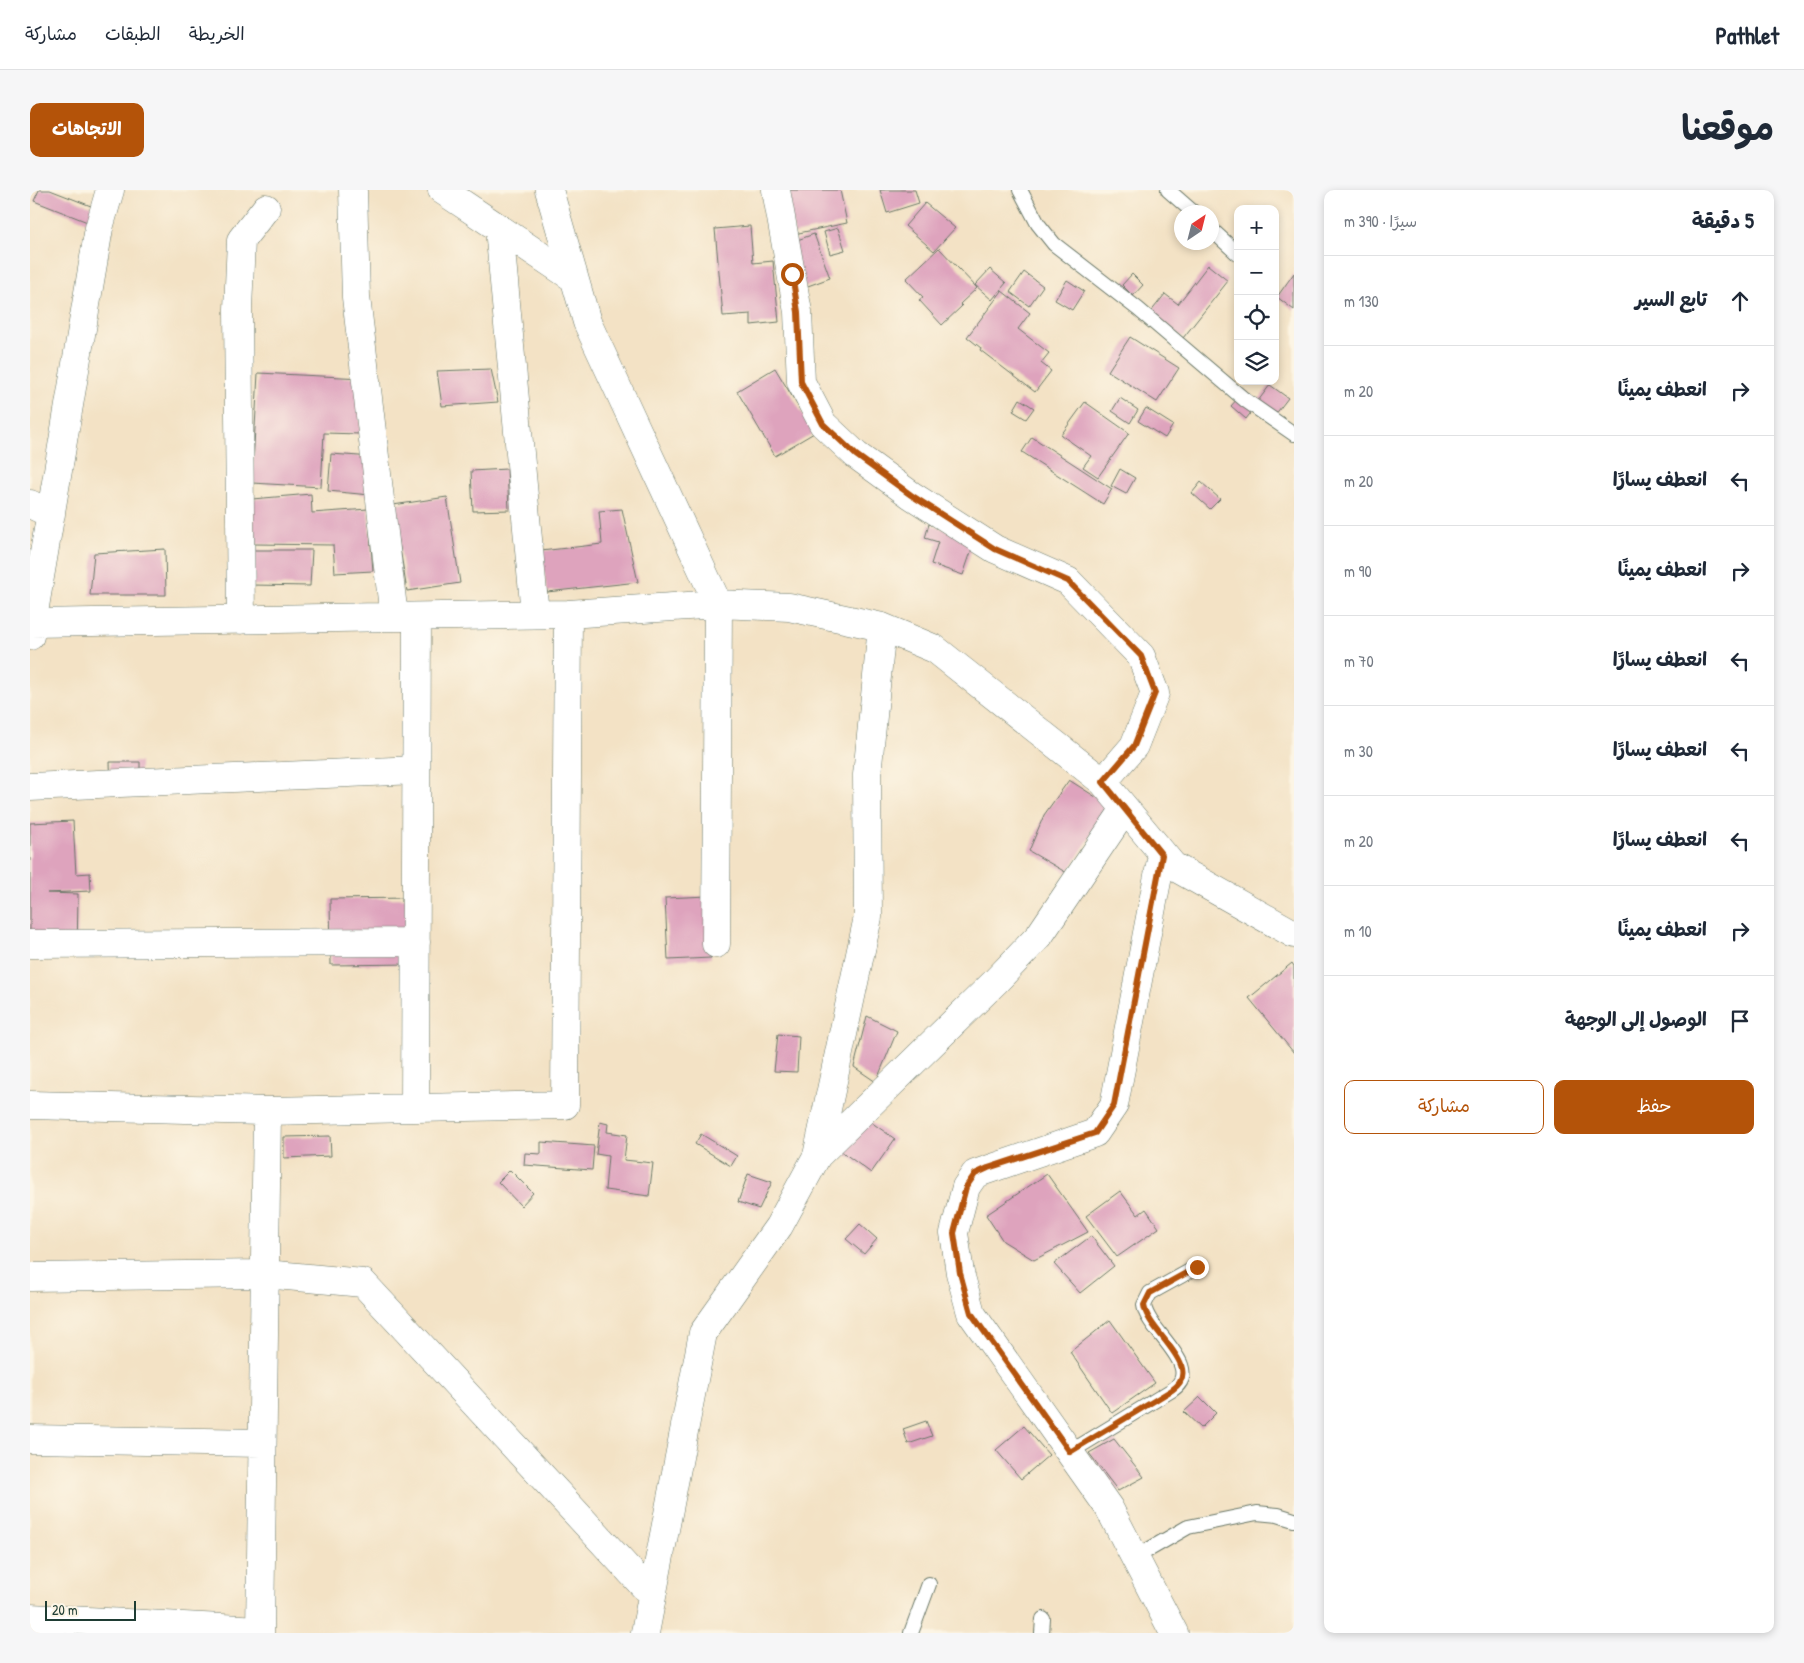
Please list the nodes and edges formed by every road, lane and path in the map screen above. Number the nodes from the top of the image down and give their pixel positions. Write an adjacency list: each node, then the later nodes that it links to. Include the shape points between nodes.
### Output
1 (353, 190): 19 (street, via 356,297)
2 (442, 190): 10 (street)
3 (549, 190): 13 (street)
4 (776, 190): 24 (street, via 798,312 801,382 823,424 856,455 911,495 995,549 1068,581 1141,656 1155,693 1134,746)
5 (1020, 190): 14 (lane, via 1038,224 1054,244 1138,309 1245,400)
6 (1168, 190): 8 (lane)
7 (108, 191): 15 (street)
8 (1185, 205)
9 (266, 208): 20 (street, via 241,240 238,309)
10 (499, 228): 13 (street); 17 (street)
11 (1219, 236): 12 (lane)
12 (1234, 250)
13 (572, 277): 16 (street, via 587,322)
14 (1294, 434)
15 (40, 509): 22 (street)
16 (718, 604): 18 (street); 21 (street, via 789,607); 31 (street)
17 (535, 614): 18 (street); 19 (street)
18 (568, 614): 33 (street, via 565,1104)
19 (406, 617): 20 (street); 23 (street)
20 (241, 620): 22 (street)
21 (882, 627): 24 (street, via 935,649); 35 (street, via 867,775 868,916)
22 (31, 629)
23 (416, 770): 25 (street); 29 (street)
24 (1103, 782): 26 (street)
25 (30, 787)
26 (1126, 809): 27 (street); 35 (street, via 1039,936)
27 (1162, 855): 28 (street, via 1173,866); 41 (street, via 1114,1105 1095,1133 975,1174 966,1187 954,1233 971,1313)
28 (1294, 934)
29 (416, 942): 30 (street); 33 (street)
30 (30, 944)
31 (716, 944)
32 (30, 1105): 34 (street)
33 (415, 1108): 34 (street)
34 (267, 1111): 37 (street)
35 (817, 1156): 45 (street, via 779,1226 703,1334)
36 (1197, 1267): 41 (lane, via 1150,1293 1144,1305 1148,1318 1180,1361 1184,1374 1182,1381)
37 (265, 1274): 38 (street); 40 (street); 45 (street, via 363,1283)
38 (30, 1277)
39 (30, 1439): 40 (street)
40 (262, 1443): 48 (street)
41 (1070, 1452): 43 (street, via 1109,1508)
42 (1294, 1520): 43 (lane, via 1257,1513 1188,1527)
43 (1136, 1557): 52 (street)
44 (929, 1584): 50 (lane)
45 (652, 1595): 49 (street)
46 (30, 1618): 48 (street)
47 (1043, 1619): 51 (lane)
48 (260, 1631)
49 (645, 1633)
50 (911, 1633)
51 (1042, 1633)
52 (1174, 1633)

